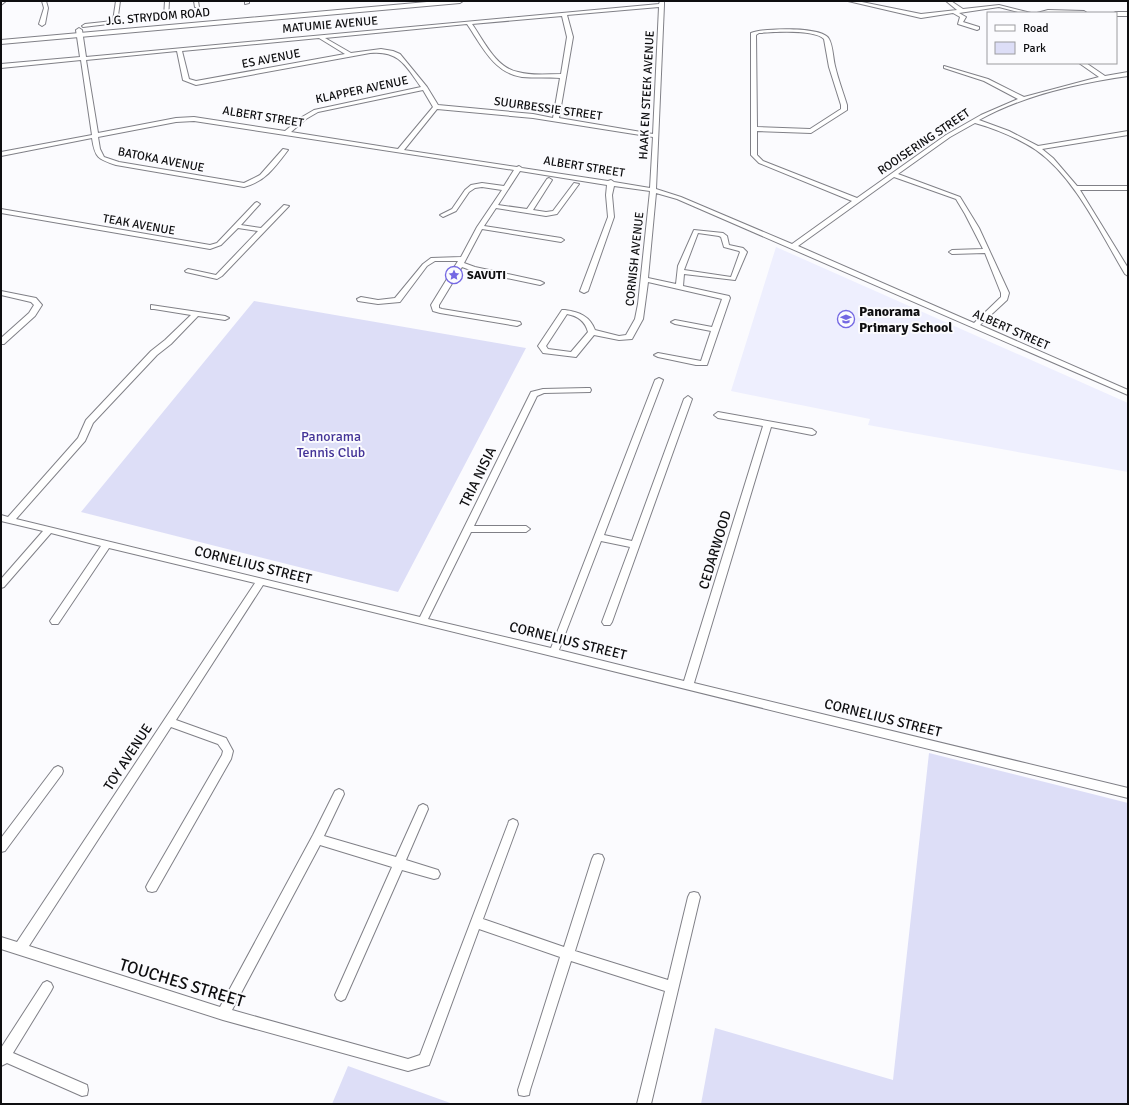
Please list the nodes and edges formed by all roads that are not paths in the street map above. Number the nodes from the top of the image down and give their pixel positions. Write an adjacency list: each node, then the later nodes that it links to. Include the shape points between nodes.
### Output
1 (4, 1): 11 (street)
2 (44, 1): 23 (street, via 46,8)
3 (118, 1): 25 (street, via 116,22)
4 (167, 1): 21 (street, via 166,18)
5 (406, 1): 25 (street, J.G. STRYDOM ROAD)
6 (460, 1): 25 (street, J.G. STRYDOM ROAD)
7 (850, 1): 15 (street, via 920,16)
8 (948, 1): 14 (street)
9 (983, 1): 12 (street)
10 (662, 3): 18 (street, MATUMIE AVENUE); 47 (street, HAAK EN STEEK AVENUE)
11 (1, 4)
12 (990, 7): 13 (street); 16 (street)
13 (979, 8): 14 (street); 17 (street)
14 (961, 10): 15 (street)
15 (953, 11): 24 (street, via 963,17 960,23)
16 (1024, 12)
17 (987, 13)
18 (564, 14): 22 (street, MATUMIE AVENUE); 36 (street, via 570,34)
19 (1128, 14): 20 (street)
20 (1117, 17)
21 (140, 21)
22 (469, 23): 26 (street, MATUMIE AVENUE); 36 (street, via 507,71)
23 (42, 24)
24 (977, 28)
25 (81, 30): 27 (street, J.G. STRYDOM ROAD); 28 (street, J.G. STRYDOM ROAD); 31 (street, BATOKA AVENUE)
26 (319, 36): 29 (street, MATUMIE AVENUE); 30 (street)
27 (1, 37)
28 (1, 42)
29 (179, 49): 30 (street, ES AVENUE, via 186,80 196,83); 31 (street, MATUMIE AVENUE)
30 (351, 55): 38 (street, ES AVENUE, via 375,51 391,52 400,56)
31 (84, 58): 33 (street, MATUMIE AVENUE); 46 (street, BATOKA AVENUE)
32 (1083, 64): 37 (street)
33 (1, 66)
34 (946, 67): 39 (street, via 992,82)
35 (1128, 74): 37 (street, ROOISERING STREET)
36 (563, 76): 41 (street)
37 (1104, 78): 39 (street, ROOISERING STREET)
38 (425, 88): 40 (street); 44 (street, KLAPPER AVENUE, via 316,111)
39 (1023, 99): 42 (street, ROOISERING STREET)
40 (436, 107): 41 (street, SUURBESSIE STREET); 50 (street)
41 (556, 119): 47 (street, SUURBESSIE STREET)
42 (975, 121): 48 (street); 53 (street, ROOISERING STREET, via 948,136)
43 (753, 128): 43 (street, via 753,34 811,32 824,36 827,39 832,67 844,106 842,112 811,131); 61 (street, via 754,155 758,160)
44 (288, 132): 46 (street, ALBERT STREET, via 187,119); 50 (street, ALBERT STREET)
45 (1128, 133): 48 (street)
46 (96, 135): 49 (street, BATOKA AVENUE, via 99,153 102,158 109,161 240,185 250,184 260,178); 51 (street, ALBERT STREET)
47 (656, 136): 60 (street, HAAK EN STEEK AVENUE)
48 (1036, 148): 58 (street, via 1065,174)
49 (285, 150)
50 (400, 150): 52 (street, ALBERT STREET)
51 (1, 154)
52 (519, 168): 55 (street, ALBERT STREET); 57 (street)
53 (895, 175): 61 (street, ROOISERING STREET); 73 (street, via 960,200)
54 (549, 180): 66 (street)
55 (611, 182): 60 (street, ALBERT STREET); 82 (street, via 611,217)
56 (576, 184): 66 (street, via 557,212 548,214)
57 (504, 188): 64 (street); 67 (street, via 473,186 454,210)
58 (1075, 188): 59 (street); 78 (street)
59 (1128, 188)
60 (653, 190): 72 (street, ALBERT STREET, via 679,198); 79 (street, CORNISH AVENUE)
61 (856, 200): 72 (street, ROOISERING STREET)
62 (257, 204): 68 (street, TEAK AVENUE)
63 (286, 206): 70 (street)
64 (494, 206): 66 (street); 69 (street)
65 (1, 211): 68 (street, TEAK AVENUE, via 210,248 219,244)
66 (529, 211)
67 (443, 215)
68 (236, 226): 70 (street)
69 (480, 227): 71 (street); 75 (street)
70 (263, 230): 77 (street, via 220,276)
71 (561, 240)
72 (793, 246): 90 (street, ALBERT STREET)
73 (987, 251): 74 (street); 90 (street, via 1005,295)
74 (952, 252)
75 (461, 264): 80 (street, via 473,269); 84 (street, via 433,259 425,265 397,300 378,302); 89 (street, via 437,301 436,309)
76 (680, 271): 76 (street, via 698,231 721,234 726,246 744,252 733,279); 81 (street)
77 (188, 272)
78 (1128, 274)
79 (645, 279): 81 (street); 92 (street, CORNISH AVENUE, via 641,309 630,336 619,338)
80 (540, 283)
81 (679, 287): 91 (street, via 726,298)
82 (584, 292)
83 (1, 293): 93 (street, via 33,300 37,304 36,308)
84 (360, 299)
85 (154, 306): 86 (street)
86 (197, 313): 87 (street); 102 (street, via 154,353 90,422 82,439)
87 (225, 318)
88 (674, 322): 91 (street)
89 (517, 324)
90 (975, 326): 97 (street, ALBERT STREET)
91 (716, 330): 94 (street, via 704,363)
92 (592, 332): 92 (street, via 590,324 583,317 564,313 542,348 546,351 573,355)
93 (1, 342)
94 (658, 355)
95 (660, 380): 106 (street)
96 (587, 390): 104 (street, TRIA NISIA, via 543,391 534,394)
97 (1128, 393)
98 (688, 399): 108 (street)
99 (718, 415): 100 (street)
100 (768, 424): 101 (street); 115 (street, CEDARWOOD)
101 (812, 432)
102 (6, 519): 105 (street, CORNELIUS STREET)
103 (526, 528): 104 (street)
104 (469, 529): 111 (street, TRIA NISIA)
105 (49, 530): 107 (street, CORNELIUS STREET); 110 (street)
106 (598, 537): 108 (street); 114 (street)
107 (107, 543): 109 (street, CORNELIUS STREET); 112 (street)
108 (635, 545): 113 (street)
109 (261, 581): 111 (street, CORNELIUS STREET); 116 (street, TOY AVENUE)
110 (1, 585)
111 (423, 620): 114 (street, CORNELIUS STREET)
112 (55, 621)
113 (607, 622)
114 (554, 652): 115 (street, CORNELIUS STREET)
115 (688, 685): 118 (street, CORNELIUS STREET)
116 (168, 721): 127 (street, via 222,741 228,751); 131 (street, TOY AVENUE)
117 (58, 770): 123 (street)
118 (1128, 793)
119 (339, 794): 122 (street)
120 (423, 809): 125 (street)
121 (513, 824): 129 (street)
122 (317, 840): 125 (street); 136 (street)
123 (1, 847)
124 (598, 859): 132 (street)
125 (399, 864): 126 (street); 135 (street)
126 (434, 874)
127 (152, 887)
128 (694, 897): 133 (street)
129 (476, 922): 132 (street); 136 (street, TOUCHES STREET, via 424,1060 408,1065)
130 (1, 943): 131 (street, TOUCHES STREET)
131 (20, 949): 136 (street, TOUCHES STREET)
132 (567, 954): 133 (street); 139 (street)
133 (672, 986): 140 (street)
134 (47, 987): 137 (street)
135 (341, 995)
136 (223, 1014)
137 (2, 1057): 138 (street)
138 (82, 1090)
139 (524, 1090)
140 (644, 1104)

